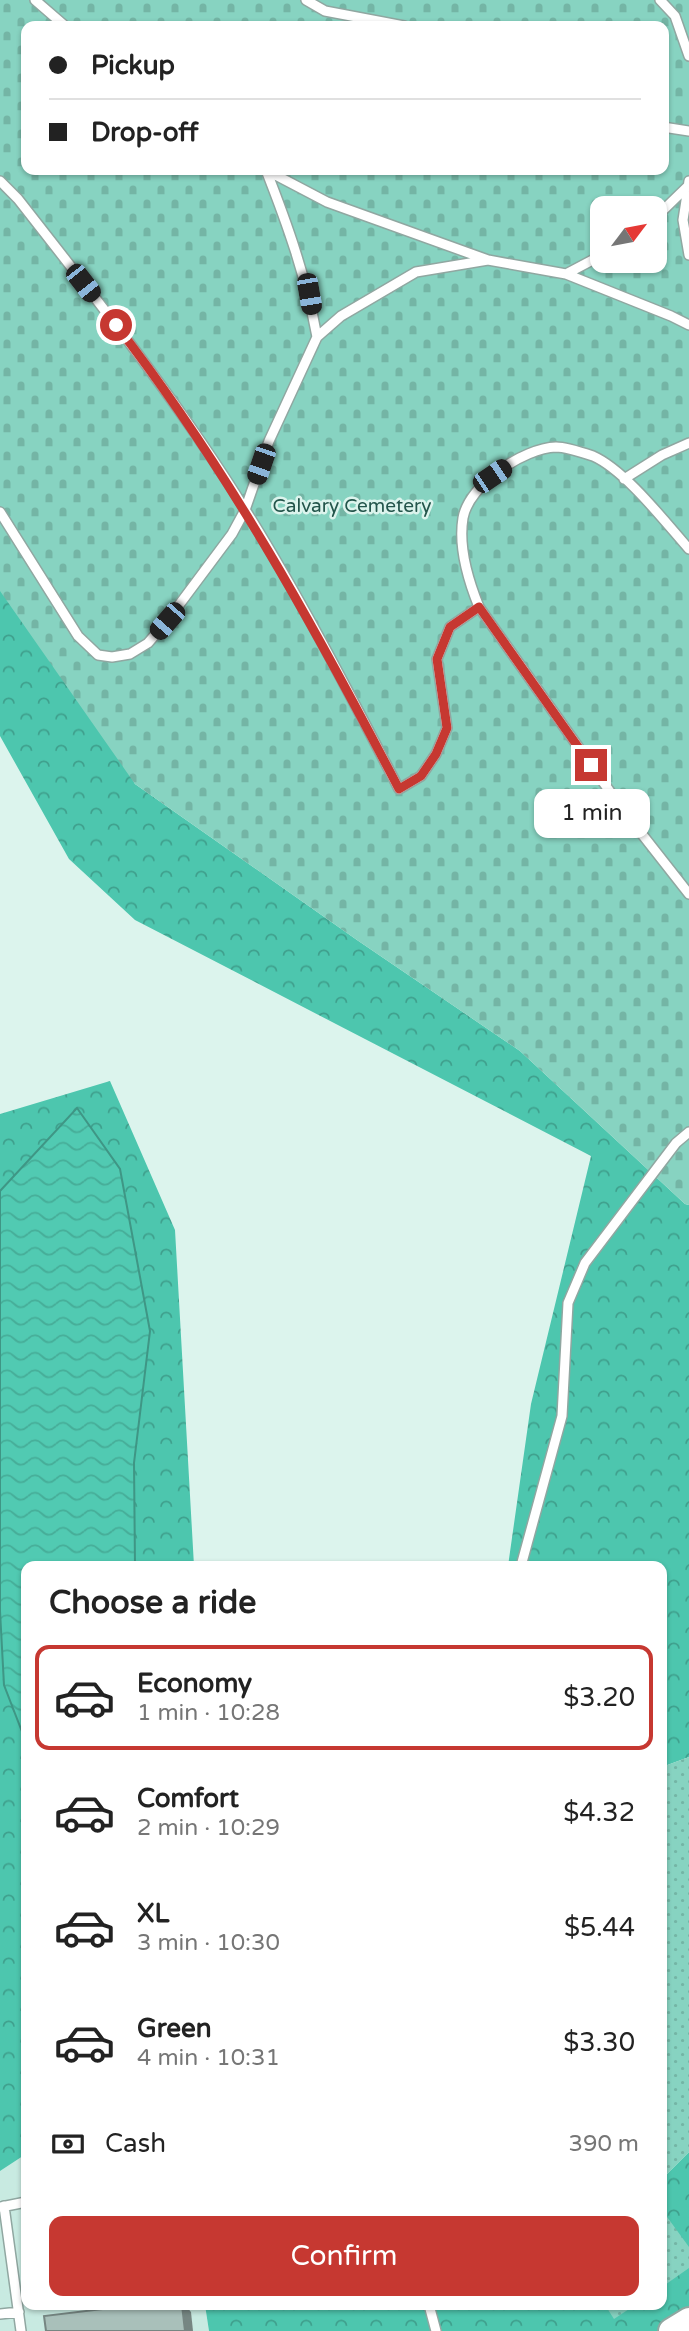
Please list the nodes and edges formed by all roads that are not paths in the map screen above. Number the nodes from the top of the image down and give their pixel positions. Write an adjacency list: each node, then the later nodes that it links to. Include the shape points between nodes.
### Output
1 (36, 0): 4 (lane)
2 (306, 0): 5 (lane, via 325,11)
3 (660, 0): 6 (lane, via 675,16)
4 (59, 21)
5 (378, 21)
6 (689, 55)
7 (669, 128): 8 (lane)
8 (689, 131)
9 (268, 175): 19 (lane, via 306,282)
10 (276, 175): 15 (lane, via 327,202)
11 (0, 181): 22 (lane, via 149,367)
12 (688, 183): 13 (lane); 14 (lane, via 683,220)
13 (667, 205)
14 (689, 255)
15 (488, 260): 17 (lane); 19 (lane, via 416,272 341,316)
16 (590, 261): 17 (lane)
17 (566, 274): 18 (lane)
18 (689, 325)
19 (317, 337): 22 (lane, via 269,441)
20 (689, 443): 21 (lane)
21 (624, 479): 24 (lane); 25 (lane, via 594,457 557,447 519,457 492,476 463,517 463,551)
22 (245, 510): 23 (lane, via 232,534 148,643 130,654 112,657 98,655 78,636); 25 (lane, via 399,789 421,776 436,754 447,728 437,659 450,627)
23 (0, 513)
24 (689, 549)
25 (479, 607): 26 (lane, via 623,810)
26 (689, 894)
27 (689, 1132): 28 (lane, via 585,1263 568,1303 562,1416)
28 (521, 1561)
29 (21, 2203): 30 (lane)
30 (2, 2207): 31 (lane)
31 (21, 2306): 33 (lane); 35 (lane)
32 (430, 2310): 36 (lane)
33 (0, 2314)
34 (689, 2320): 37 (street)
35 (21, 2331)
36 (436, 2331)
37 (671, 2331)

